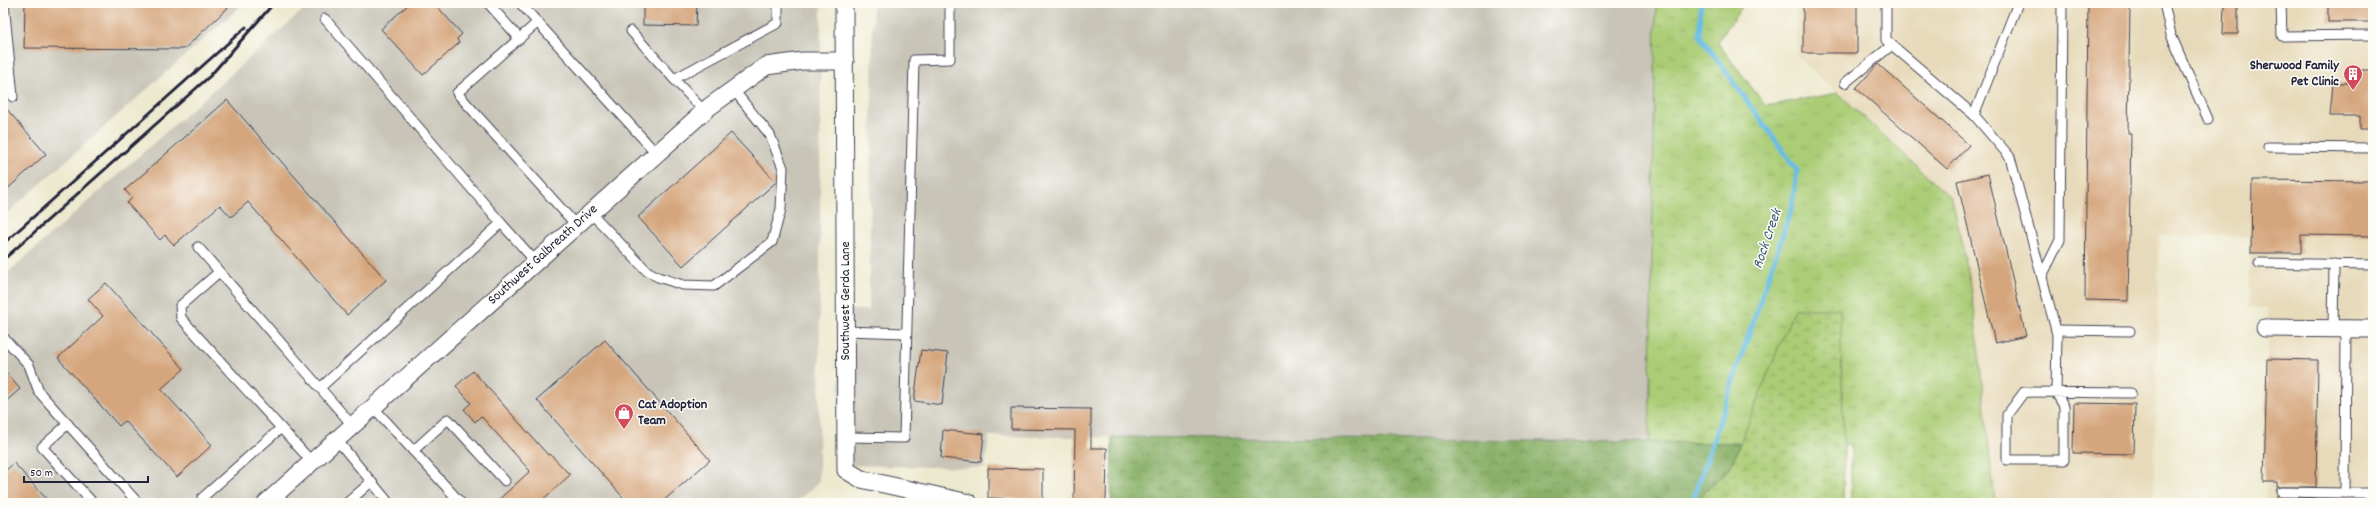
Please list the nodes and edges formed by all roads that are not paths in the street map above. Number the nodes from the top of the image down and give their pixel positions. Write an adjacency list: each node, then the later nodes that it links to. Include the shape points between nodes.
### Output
1 (488, 3): 16 (lane)
2 (520, 3): 13 (lane)
3 (778, 3): 19 (lane, via 778,23)
4 (844, 3): 18 (street, Southwest Gerda Lane)
5 (950, 3): 45 (lane, via 950,59 914,60)
6 (1886, 3): 17 (lane, via 1886,40)
7 (2018, 3): 24 (lane)
8 (2062, 3): 38 (lane, via 2060,240)
9 (2164, 3): 25 (lane, via 2171,35)
10 (2281, 3): 15 (lane, via 2282,36)
11 (4, 8): 22 (lane)
12 (325, 19): 30 (lane)
13 (538, 22): 16 (lane); 28 (lane)
14 (631, 31): 19 (lane)
15 (2373, 35)
16 (520, 39): 31 (lane, via 457,93)
17 (1892, 45): 20 (lane); 24 (lane)
18 (845, 61): 21 (street, Southwest Galbreath Drive, via 803,61 766,66); 43 (street, Southwest Gerda Lane)
19 (674, 79): 23 (lane)
20 (1845, 83)
21 (733, 89): 23 (street, Southwest Galbreath Drive); 29 (lane, via 770,135 783,168 781,209 772,242 714,286 683,285 647,271)
22 (14, 97)
23 (704, 111): 28 (street, Southwest Galbreath Drive)
24 (1974, 115): 38 (lane, via 2010,157)
25 (2208, 119)
26 (2268, 147): 27 (lane)
27 (2373, 148)
28 (656, 153): 29 (street, Southwest Galbreath Drive)
29 (591, 213): 31 (street, Southwest Galbreath Drive)
30 (501, 223): 33 (lane); 47 (lane)
31 (576, 225): 33 (street, Southwest Galbreath Drive)
32 (198, 247): 37 (lane)
33 (536, 262): 50 (street, Southwest Galbreath Drive)
34 (2259, 264): 35 (lane)
35 (2334, 264): 36 (lane); 40 (lane)
36 (2373, 265)
37 (219, 272): 47 (lane); 53 (lane, via 180,306 180,318)
38 (2042, 276): 42 (lane)
39 (2265, 328): 40 (street)
40 (2339, 328): 41 (street); 61 (lane)
41 (2373, 328)
42 (2056, 330): 44 (lane); 48 (lane)
43 (846, 331): 45 (lane); 54 (street, Southwest Gerda Lane)
44 (2130, 331)
45 (906, 333): 54 (lane, via 904,438)
46 (4, 338): 51 (lane, via 29,365 39,392)
47 (320, 388): 52 (lane)
48 (2056, 393): 48 (lane, via 2064,406 2064,460 2007,460 2007,415 2011,409 2024,392); 49 (lane)
49 (2131, 393)
50 (373, 407): 52 (street, Southwest Galbreath Drive); 56 (lane)
51 (68, 424): 64 (lane, via 42,447); 65 (lane)
52 (353, 426): 55 (street, Southwest Galbreath Drive)
53 (281, 428): 57 (lane); 63 (lane)
54 (846, 437): 70 (street, Southwest Gerda Lane, via 846,470 861,479)
55 (337, 440): 57 (street, Southwest Galbreath Drive); 59 (lane)
56 (413, 451): 58 (lane, via 448,419); 69 (lane)
57 (312, 462): 66 (street, Southwest Galbreath Drive)
58 (505, 481)
59 (371, 482): 67 (lane); 68 (lane)
60 (2281, 492): 61 (lane)
61 (2345, 493): 62 (lane)
62 (2373, 493)
63 (202, 498)
64 (93, 503)
65 (138, 503)
66 (266, 503)
67 (347, 503)
68 (389, 503)
69 (461, 503)
70 (969, 503)

